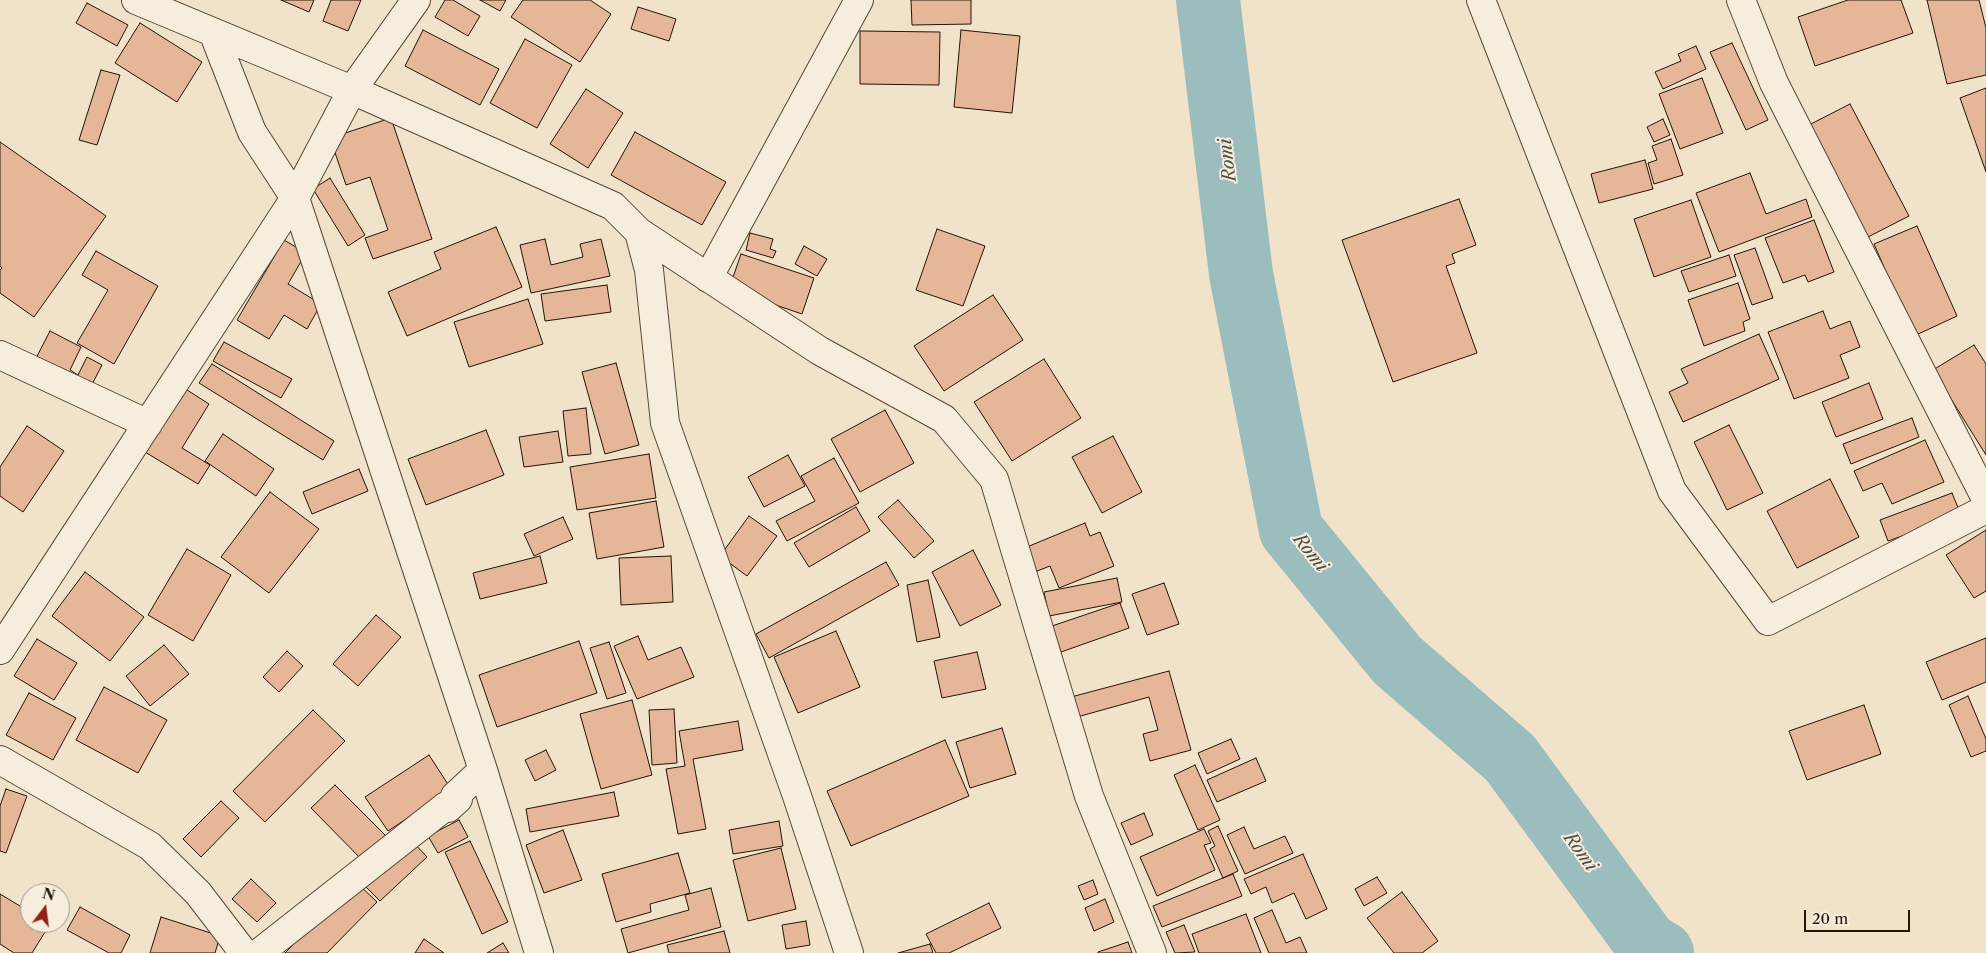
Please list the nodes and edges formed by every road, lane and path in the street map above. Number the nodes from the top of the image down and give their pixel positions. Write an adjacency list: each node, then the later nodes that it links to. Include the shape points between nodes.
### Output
1 (136, 0): 6 (street)
2 (416, 0): 7 (street)
3 (859, 0): 10 (street)
4 (1480, 0): 14 (street, via 1672,491 1768,622)
5 (1741, 0): 13 (street, via 1774,83)
6 (213, 32): 7 (street); 8 (street, via 252,132)
7 (352, 90): 8 (street); 9 (street, via 613,206)
8 (295, 198): 12 (street); 17 (street)
9 (639, 232): 10 (street); 21 (street, via 649,270 665,423)
10 (708, 278): 22 (street, via 820,351 944,419 994,479 1089,796)
11 (0, 355): 12 (street)
12 (148, 424): 15 (street)
13 (1986, 498)
14 (1986, 508)
15 (0, 650)
16 (0, 760): 18 (street, via 150,846 198,893)
17 (483, 770): 19 (street, via 455,796 458,799 448,808 446,806); 20 (street)
18 (244, 953)
19 (259, 953)
20 (539, 953)
21 (849, 953)
22 (1152, 953)

